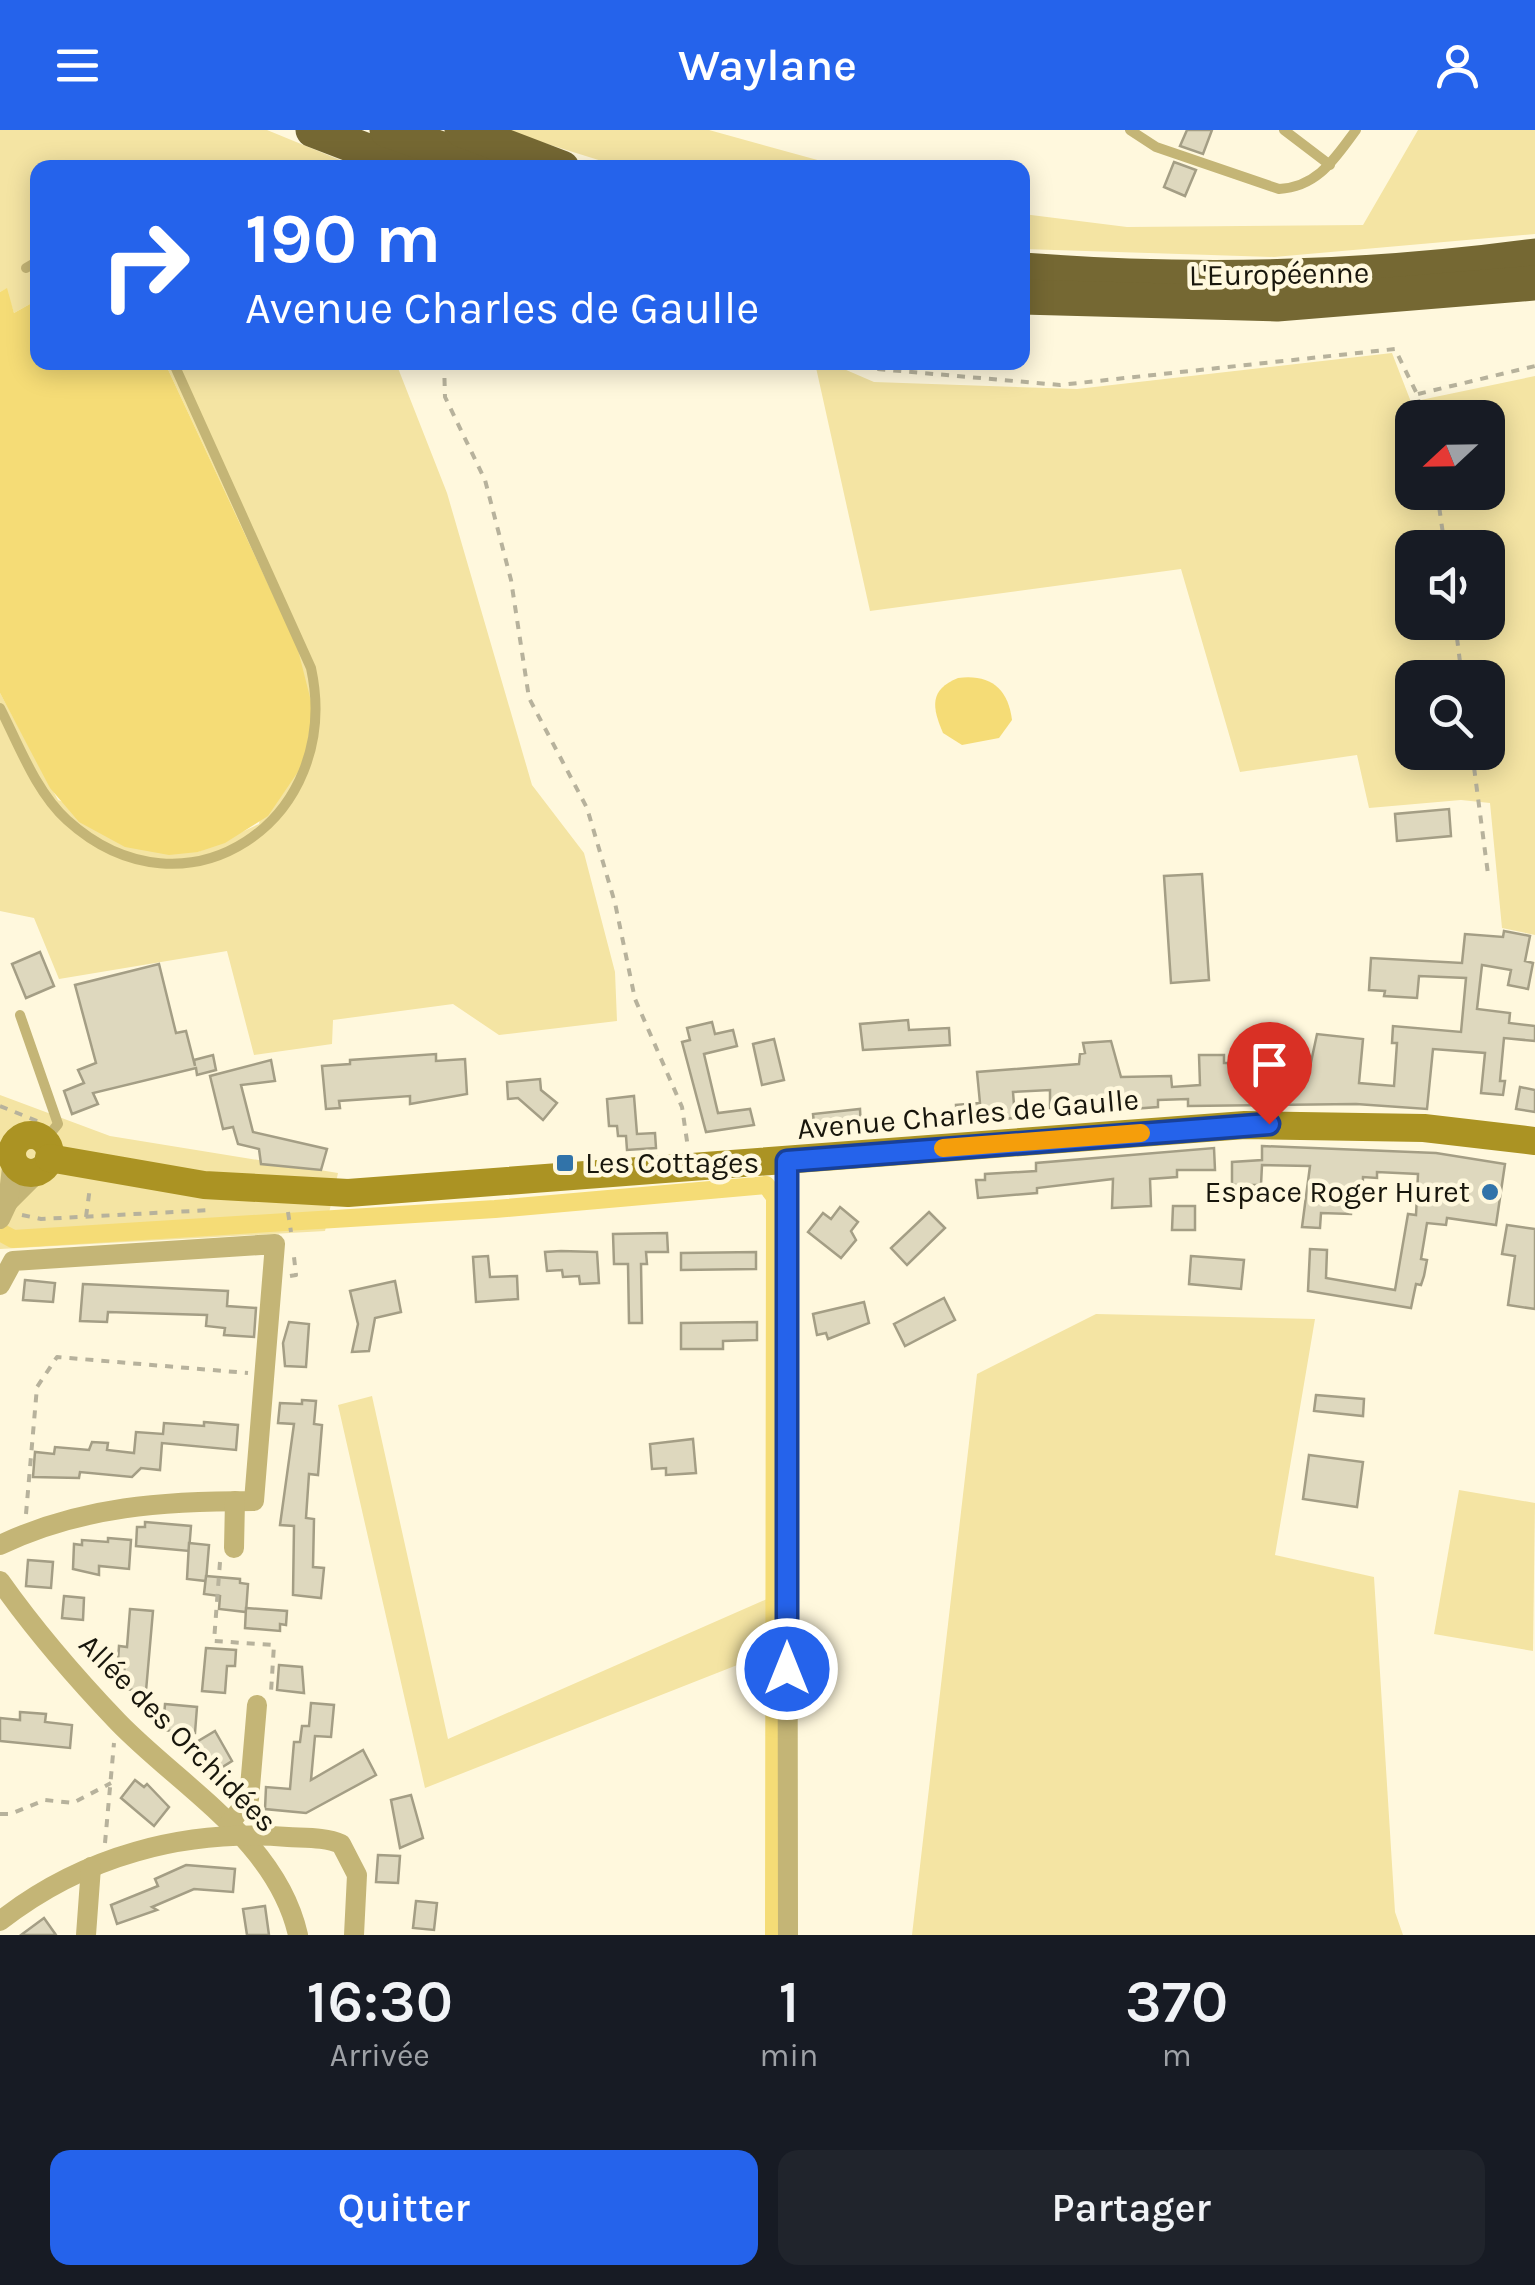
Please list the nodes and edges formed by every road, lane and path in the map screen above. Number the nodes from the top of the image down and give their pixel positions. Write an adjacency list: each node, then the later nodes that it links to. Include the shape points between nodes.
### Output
1 (313, 130): 7 (highway)
2 (387, 130): 8 (highway)
3 (462, 130): 9 (highway)
4 (1130, 130): 10 (lane, via 1156,147 1270,188 1304,184)
5 (1284, 130): 10 (lane)
6 (1356, 130): 10 (lane)
7 (391, 160)
8 (473, 160)
9 (541, 160)
10 (1330, 165)
11 (1535, 256): 14 (highway, L'Européenne, via 1266,277)
12 (30, 266): 13 (lane)
13 (26, 268)
14 (1030, 270)
15 (1535, 283): 16 (highway, L'Européenne, via 1278,304)
16 (1030, 297)
17 (1535, 366): 21 (path)
18 (176, 370): 23 (lane, via 311,668 317,725 299,786 269,826 238,847 182,862 142,858 90,837 66,819)
19 (444, 370): 33 (path, via 445,397 485,480 511,580 529,698 587,808 636,1000 682,1107)
20 (888, 370): 21 (path, via 1060,385 1395,349)
21 (1418, 394): 22 (path)
22 (1419, 400)
23 (0, 708)
24 (1474, 770): 25 (path)
25 (1488, 874)
26 (20, 1015): 30 (lane, via 50,1091)
27 (0, 1106): 30 (path)
28 (1535, 1141): 31 (main road, Avenue Charles de Gaulle, via 1424,1128 1269,1124)
29 (9, 1147): 30 (main road, Avenue Charles de Gaulle, via 30,1135); 36 (street)
30 (47, 1150): 32 (main road, Avenue Charles de Gaulle); 36 (street)
31 (787, 1161): 33 (main road, Avenue Charles de Gaulle); 56 (street)
32 (92, 1166): 33 (main road, Avenue Charles de Gaulle, via 204,1185 329,1193); 37 (path)
33 (691, 1168)
34 (288, 1208): 38 (path)
35 (212, 1210): 37 (path)
36 (4, 1211): 37 (path, via 41,1220)
37 (86, 1217)
38 (291, 1233)
39 (0, 1285): 40 (street, via 13,1261 274,1244)
40 (264, 1374): 41 (street, via 254,1501); 42 (path, via 57,1357 36,1387)
41 (235, 1501): 42 (street, via 125,1506); 44 (street)
42 (25, 1534): 43 (street)
43 (0, 1545)
44 (234, 1548): 46 (path, via 220,1561 214,1640 274,1645 270,1704)
45 (0, 1582): 47 (street, Allée des Orchidées)
46 (257, 1704): 50 (street, via 249,1798)
47 (116, 1720): 48 (path); 50 (street, Allée des Orchidées)
48 (110, 1784): 49 (path, via 73,1802 45,1800); 51 (path)
49 (0, 1814)
50 (233, 1828): 51 (street); 54 (street, Allée des Orchidées, via 281,1888); 55 (street, via 341,1844 358,1874)
51 (97, 1864): 52 (street); 53 (street)
52 (0, 1921)
53 (86, 1935)
54 (298, 1935)
55 (354, 1935)
56 (788, 1935)

